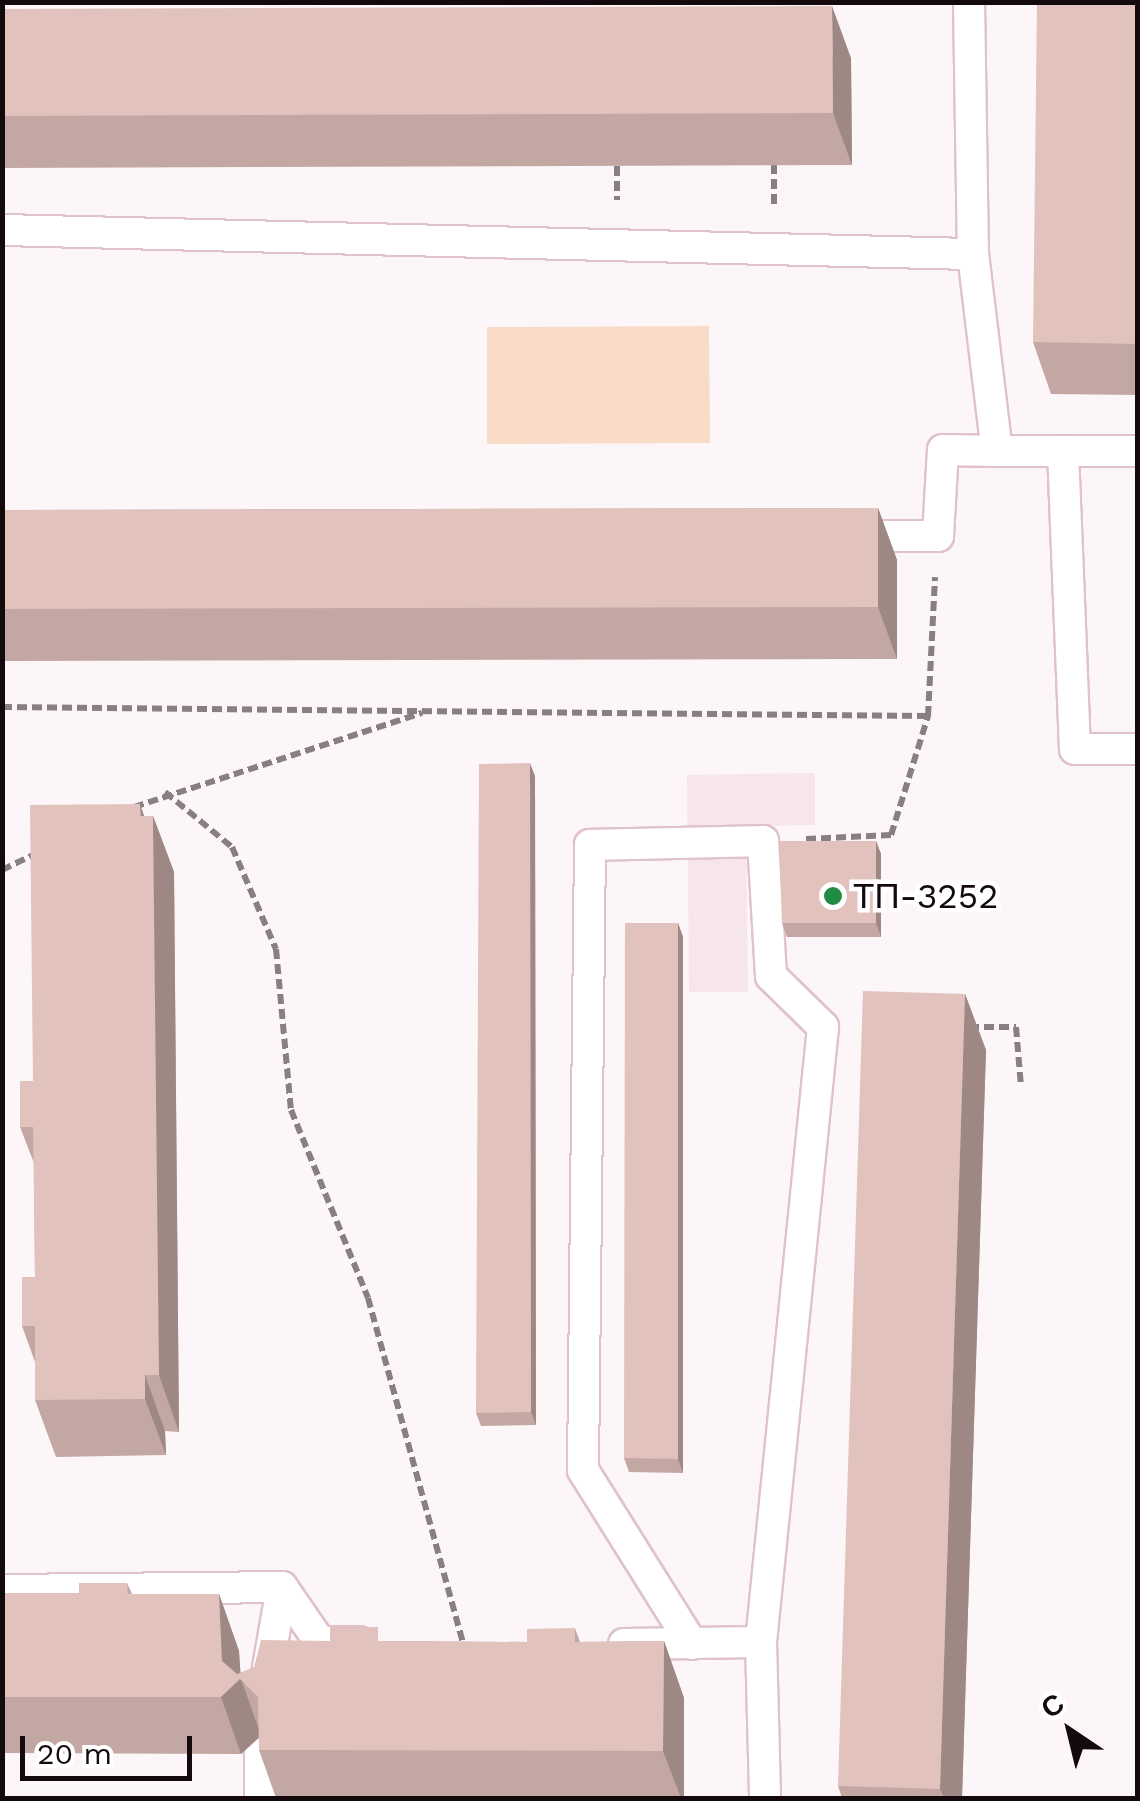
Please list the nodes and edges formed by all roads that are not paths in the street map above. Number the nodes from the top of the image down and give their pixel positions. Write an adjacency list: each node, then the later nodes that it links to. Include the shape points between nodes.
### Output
1 (968, 2): 3 (lane)
2 (2, 230): 3 (lane)
3 (973, 254): 4 (lane)
4 (997, 450): 5 (lane); 7 (lane, via 943,450 938,536)
5 (1063, 451): 6 (lane); 8 (lane, via 1074,749)
6 (1138, 451)
7 (818, 536)
8 (1138, 748)
9 (282, 1587): 10 (lane); 11 (lane, via 320,1642); 15 (lane)
10 (2, 1590)
11 (392, 1642)
12 (762, 1642): 14 (lane); 14 (lane, via 823,1026 771,976 763,840 590,845 583,1470); 18 (lane)
13 (597, 1644): 14 (lane)
14 (692, 1644)
15 (260, 1712)
16 (260, 1754): 17 (lane)
17 (260, 1798)
18 (765, 1798)

